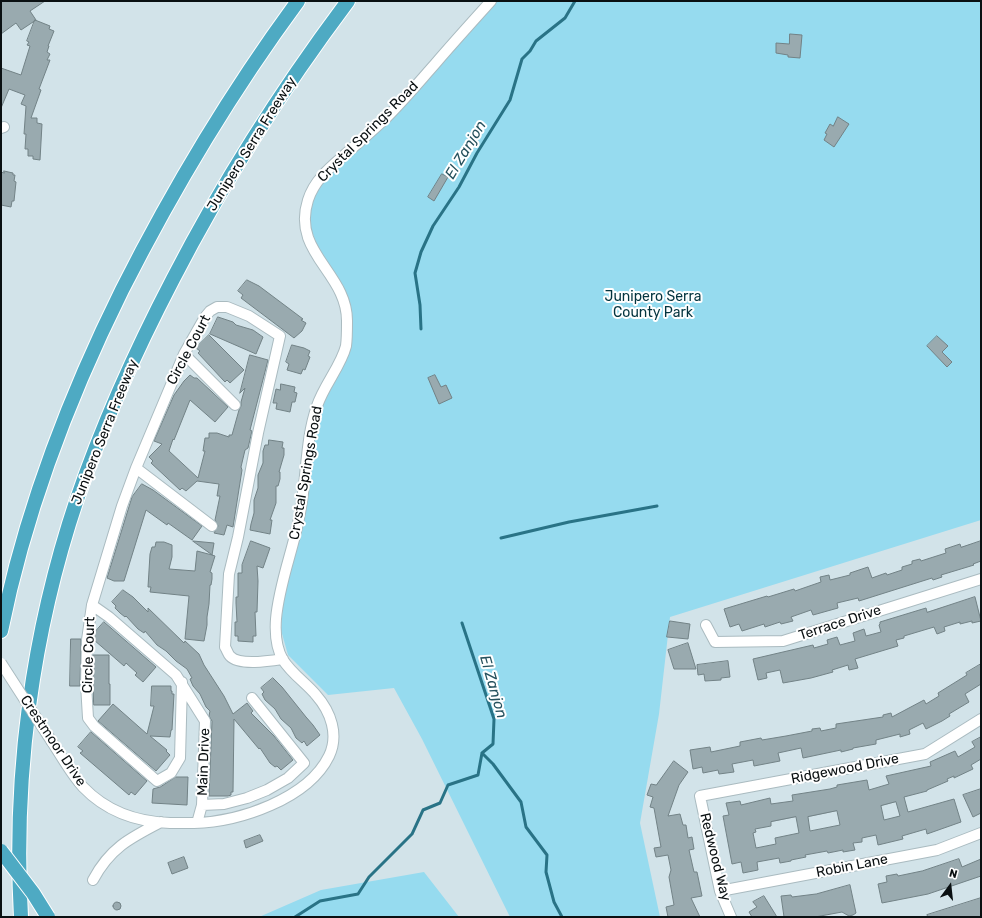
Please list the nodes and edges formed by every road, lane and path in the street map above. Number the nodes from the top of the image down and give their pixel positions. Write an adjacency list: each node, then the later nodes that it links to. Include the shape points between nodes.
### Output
1 (298, 1): 11 (highway, via 244,78 193,159 106,323 43,475 18,559)
2 (348, 1): 26 (highway, Junipero Serra Freeway, via 268,115 195,237 162,299 130,368 83,482 50,592 30,699 20,810)
3 (491, 1): 12 (street, Crystal Springs Road, via 386,117 316,182 309,197 304,226 308,241 339,289 345,303 346,346 323,390 312,426 300,514 277,607 277,644)
4 (184, 354): 5 (street); 6 (street, Circle Court); 12 (street, Circle Court, via 205,317 217,307 227,307 249,316 280,336 229,574 225,647 229,656 238,661 261,662)
5 (235, 405)
6 (136, 468): 7 (street); 9 (street, Circle Court)
7 (212, 526)
8 (981, 578): 10 (street, Terrace Drive, via 782,641 715,642)
9 (92, 605): 14 (street, Main Drive); 17 (street, Circle Court, via 87,640 88,718)
10 (706, 625)
11 (1, 631)
12 (283, 659): 21 (street, Crystal Springs Road, via 326,708 332,722 334,737 327,760 308,782 275,804 224,819)
13 (1, 663): 20 (street, Crestmoor Drive, bridge, via 80,784 102,804 132,817)
14 (182, 682): 17 (street, Main Drive, via 180,758 171,773); 19 (street, Main Drive, via 205,721)
15 (252, 698): 19 (street, via 304,763 288,778 267,790 224,804)
16 (981, 719): 18 (street, Ridgewood Drive, via 925,754)
17 (158, 781)
18 (700, 796): 25 (street, Redwood Way)
19 (202, 805): 21 (street, Main Drive)
20 (161, 822): 21 (street, Crystal Springs Road); 24 (street, Crystal Springs Road, via 131,837 100,866)
21 (196, 823)
22 (981, 833): 25 (street, Robin Lane, via 937,850)
23 (1, 851): 27 (highway, bridge)
24 (93, 880)
25 (720, 891): 28 (street, Redwood Way)
26 (20, 917)
27 (48, 917)
28 (731, 917)

